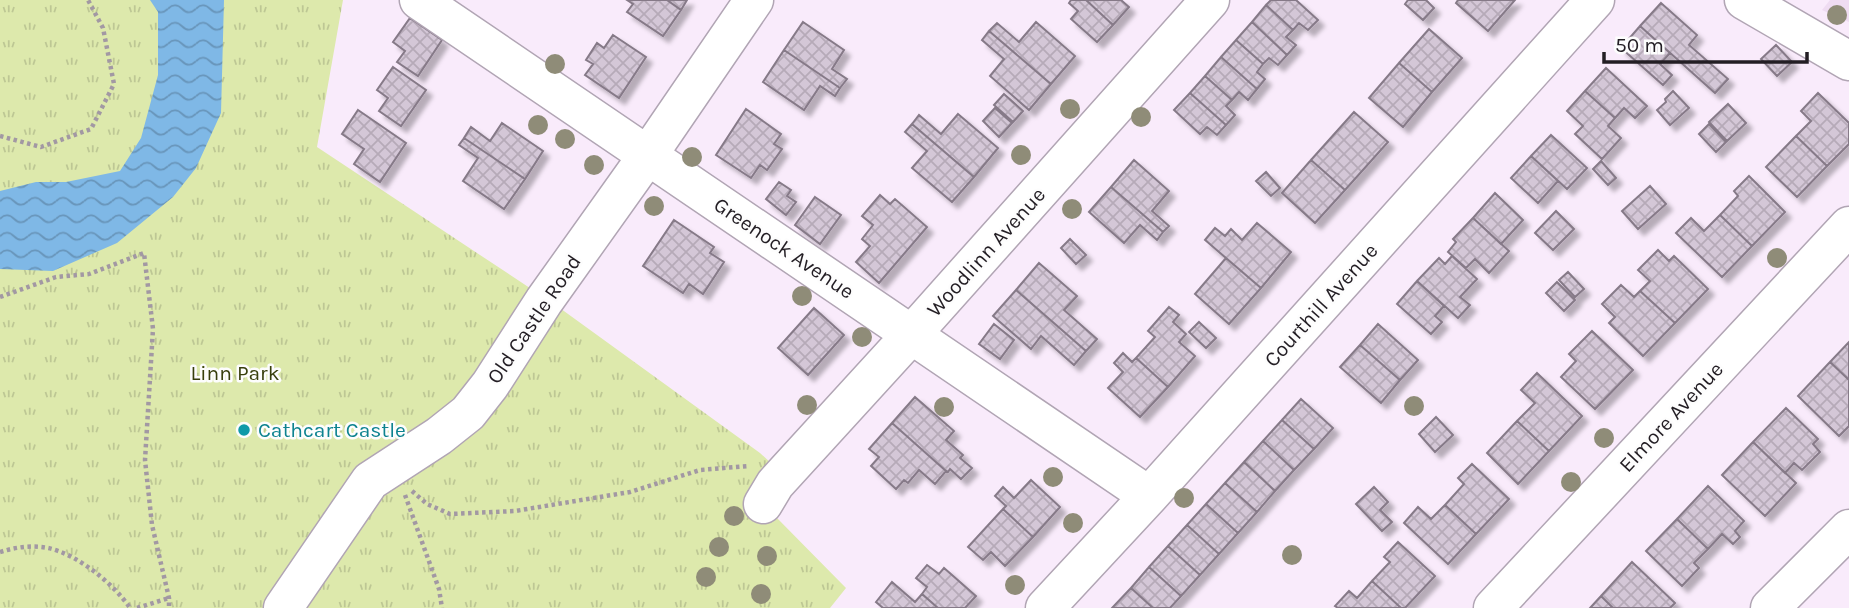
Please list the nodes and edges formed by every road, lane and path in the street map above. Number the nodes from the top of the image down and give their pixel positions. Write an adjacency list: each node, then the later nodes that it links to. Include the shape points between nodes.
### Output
1 (88, 0): 8 (path, via 103,28 114,84 91,130 41,146)
2 (419, 0): 9 (street, Greenock Avenue)
3 (754, 0): 9 (street, Old Castle Road)
4 (1210, 0): 12 (street, Woodlinn Avenue)
5 (1595, 0): 14 (street, Courthill Avenue)
6 (1744, 0): 7 (street)
7 (1849, 61)
8 (0, 136)
9 (648, 155): 12 (street, Greenock Avenue); 21 (street, Old Castle Road, via 468,414 370,481)
10 (1849, 226): 24 (street, Elmore Avenue)
11 (0, 297): 17 (path, via 56,277 89,274 144,253 153,329 145,460 152,525)
12 (912, 334): 13 (street, Woodlinn Avenue); 14 (street, Greenock Avenue)
13 (769, 494): 22 (path, via 755,466 700,470 630,492 514,511 450,514 407,491)
14 (1149, 496): 23 (street, Courthill Avenue)
15 (1849, 528): 25 (street)
16 (0, 552): 18 (path, via 19,546 49,548 101,577)
17 (169, 598): 19 (path); 20 (path)
18 (130, 608)
19 (137, 608)
20 (169, 608)
21 (284, 608)
22 (442, 608)
23 (1045, 608)
24 (1493, 608)
25 (1770, 608)

